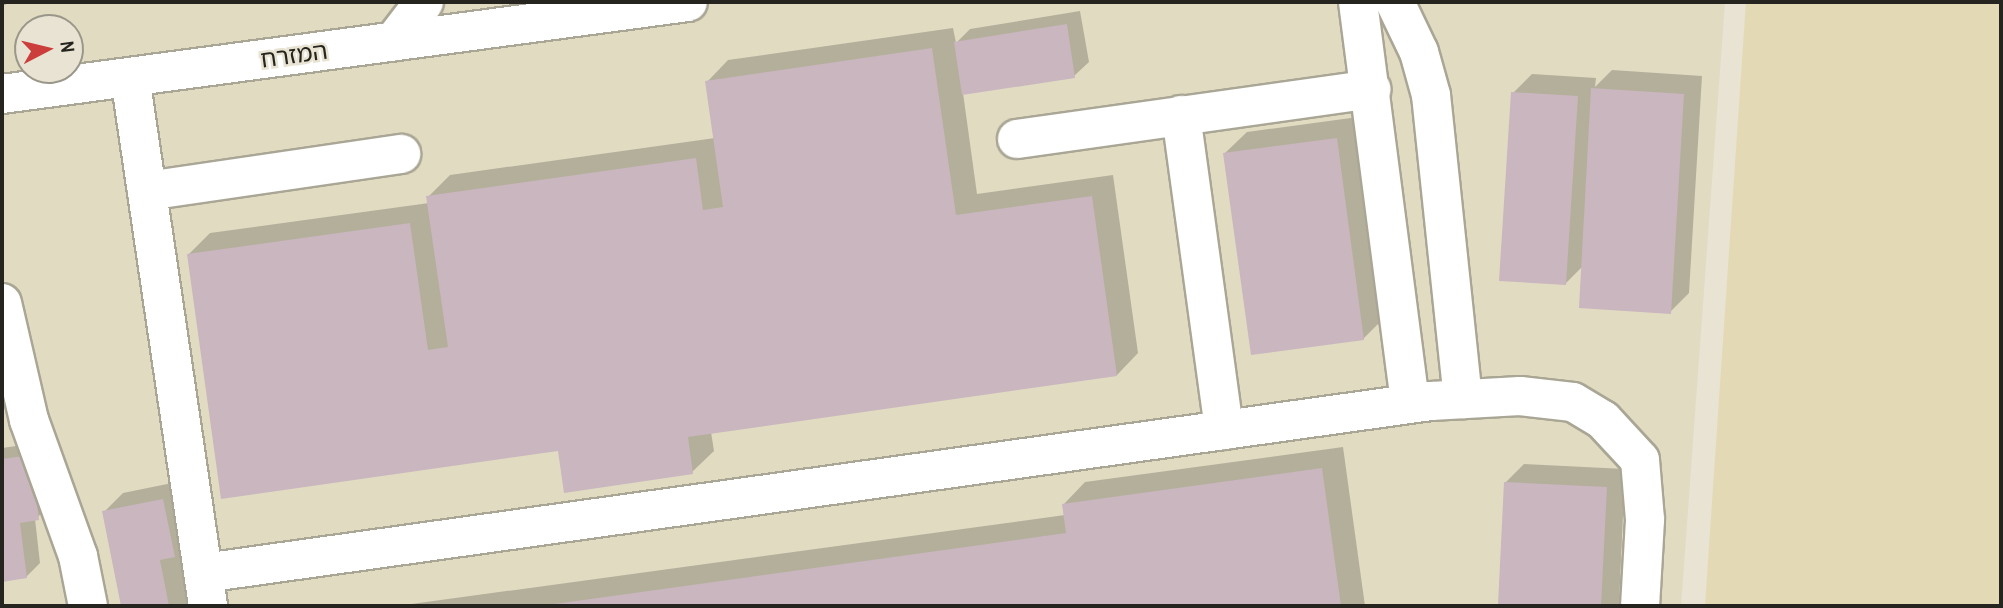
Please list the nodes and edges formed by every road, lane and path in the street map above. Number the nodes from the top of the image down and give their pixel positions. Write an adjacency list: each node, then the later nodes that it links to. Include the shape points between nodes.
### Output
1 (424, 2): 6 (street)
2 (688, 2): 5 (street, המזרח)
3 (1358, 2): 8 (street)
4 (1395, 2): 15 (street, via 1419,52 1431,95)
5 (584, 9): 6 (street, המזרח)
6 (394, 41): 7 (street, המזרח)
7 (130, 77): 9 (street, המזרח); 13 (street)
8 (1371, 89): 10 (street); 16 (street)
9 (2, 94)
10 (1181, 116): 11 (street); 17 (street)
11 (1017, 139)
12 (401, 154): 13 (street)
13 (147, 191): 18 (street)
14 (2, 303): 19 (street, via 29,420 78,556)
15 (1463, 399): 16 (street); 20 (street, via 1520,396 1573,402 1603,420 1640,460 1645,520)
16 (1410, 404): 17 (street)
17 (1224, 430): 18 (street)
18 (206, 590)
19 (88, 606)
20 (1640, 606)

